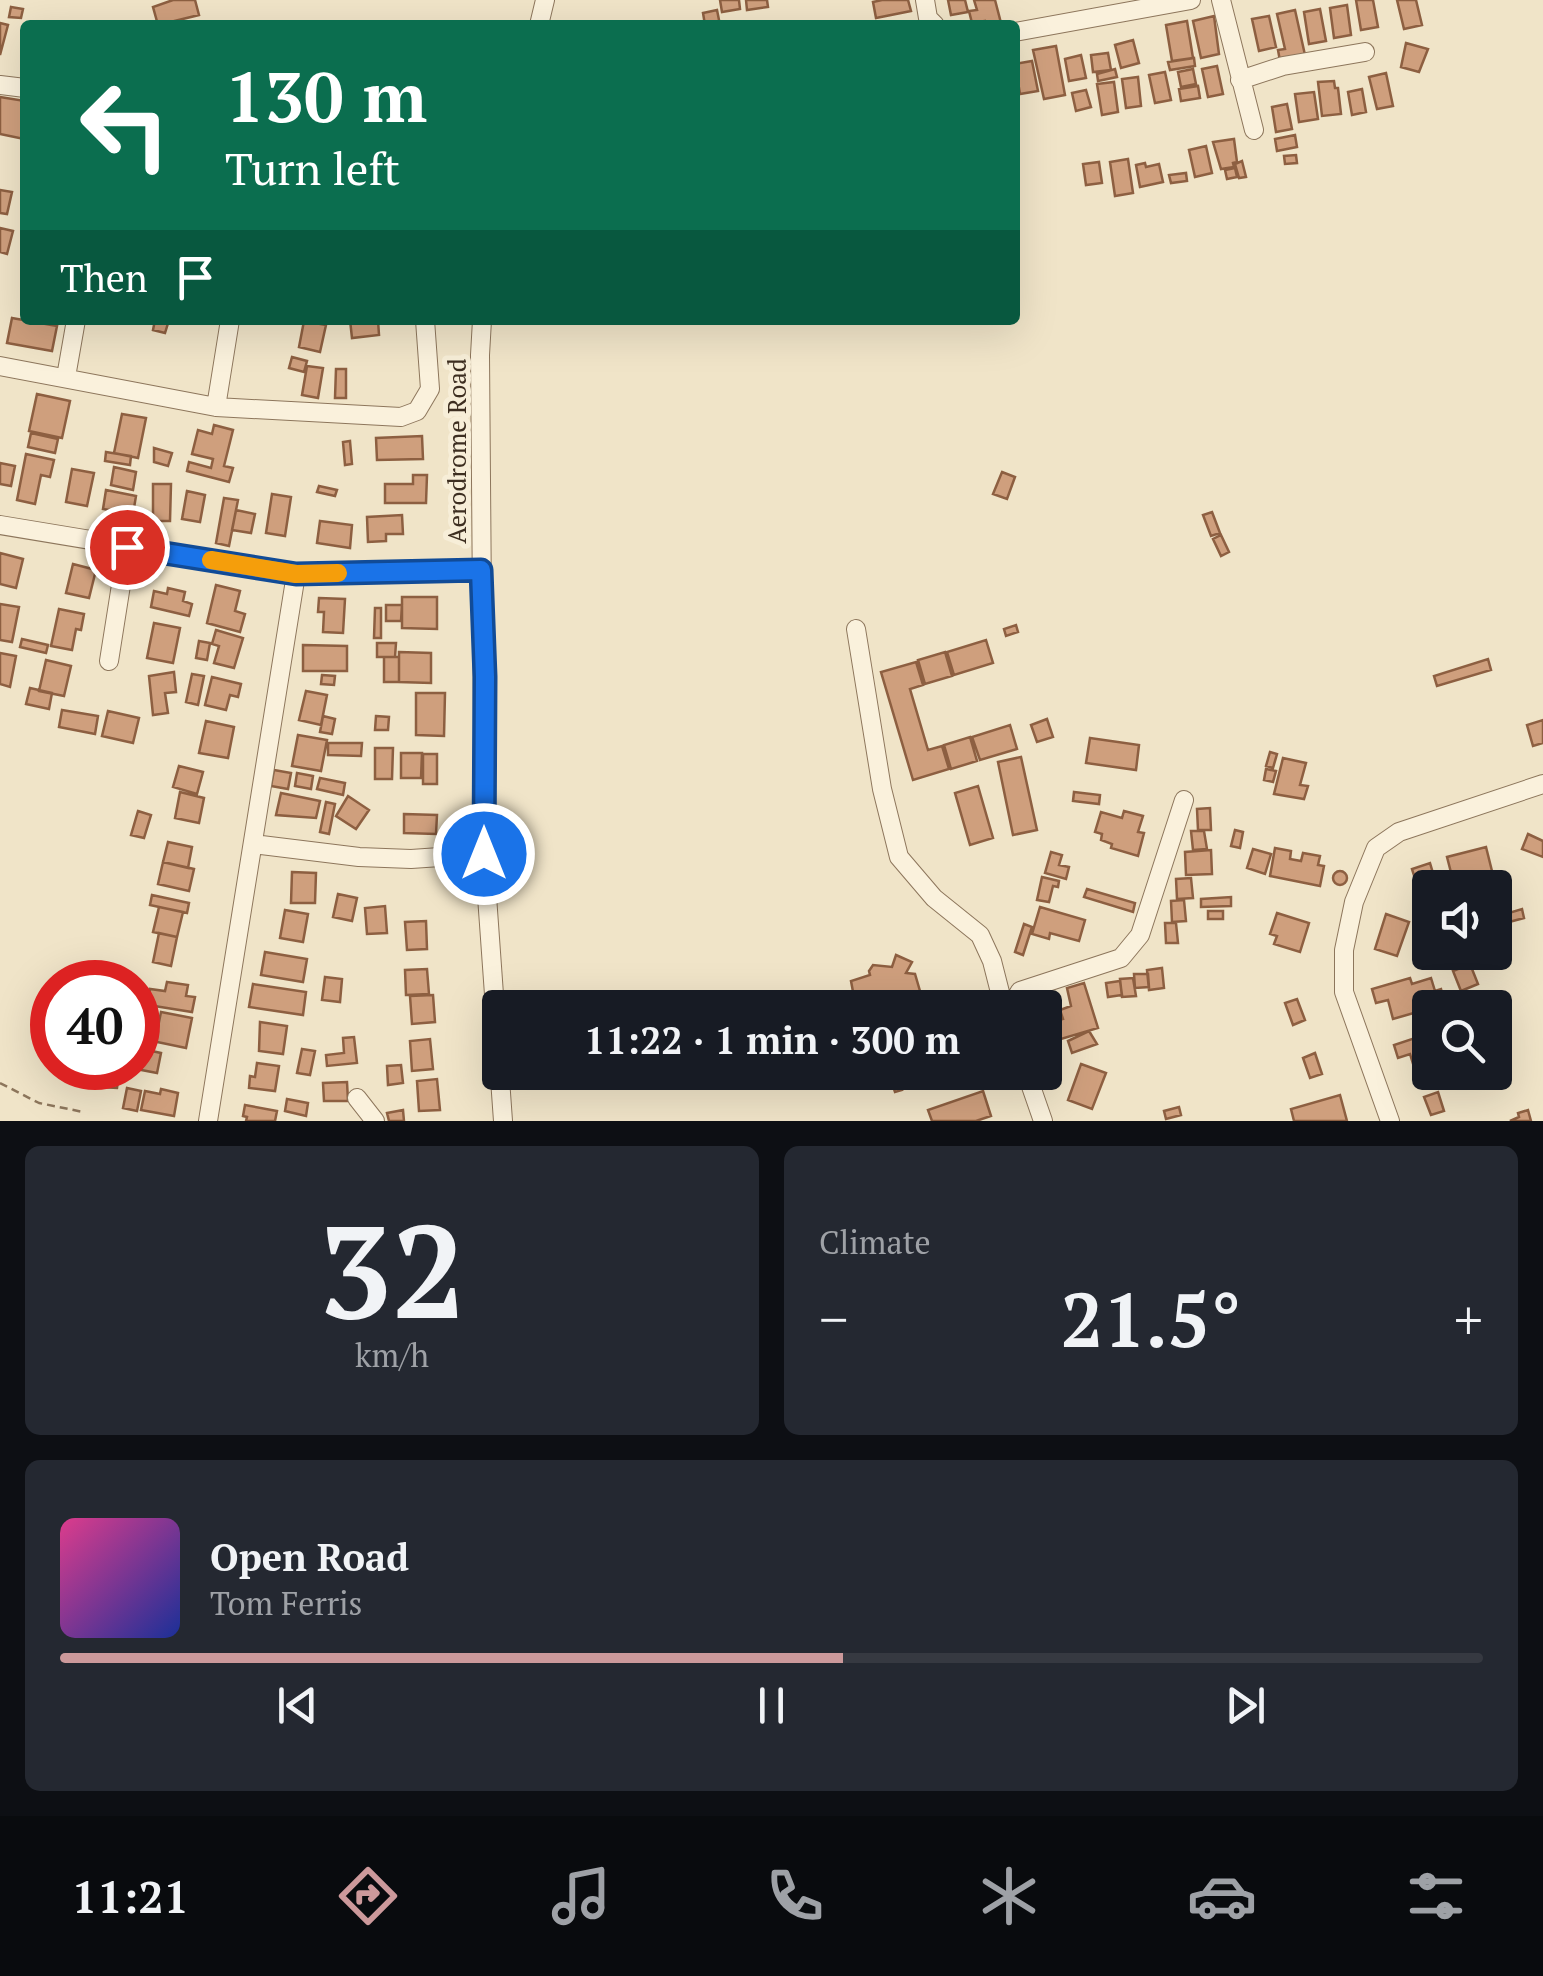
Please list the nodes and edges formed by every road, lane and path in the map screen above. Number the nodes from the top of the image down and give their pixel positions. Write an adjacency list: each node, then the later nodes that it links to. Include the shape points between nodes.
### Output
1 (1191, 0): 3 (street)
2 (1221, 0): 5 (street)
3 (1020, 31)
4 (1365, 52): 5 (street)
5 (1240, 80): 6 (street)
6 (1254, 130)
7 (75, 325): 12 (street)
8 (229, 325): 13 (street)
9 (425, 325): 13 (street, via 430,390 418,410 402,417)
10 (482, 325): 16 (street, Aerodrome Road)
11 (0, 366): 12 (street)
12 (66, 377): 13 (street)
13 (216, 407)
14 (0, 525): 15 (street)
15 (127, 547): 17 (street); 19 (street)
16 (481, 570): 17 (street); 23 (street, Aerodrome Road)
17 (296, 574): 22 (street)
18 (856, 629): 24 (street, via 900,857 934,898 980,935)
19 (109, 661)
20 (1543, 784): 34 (street, via 1399,832 1376,848 1354,902 1344,992)
21 (1184, 800): 25 (street, via 1140,935 1121,958)
22 (253, 844): 23 (street, via 359,858); 30 (street)
23 (484, 854): 32 (street, Aerodrome Road)
24 (1002, 990)
25 (1023, 990)
26 (0, 1083): 29 (path)
27 (1032, 1090): 33 (street)
28 (358, 1098): 31 (street)
29 (83, 1112)
30 (208, 1121)
31 (375, 1121)
32 (503, 1121)
33 (1043, 1121)
34 (1390, 1121)

